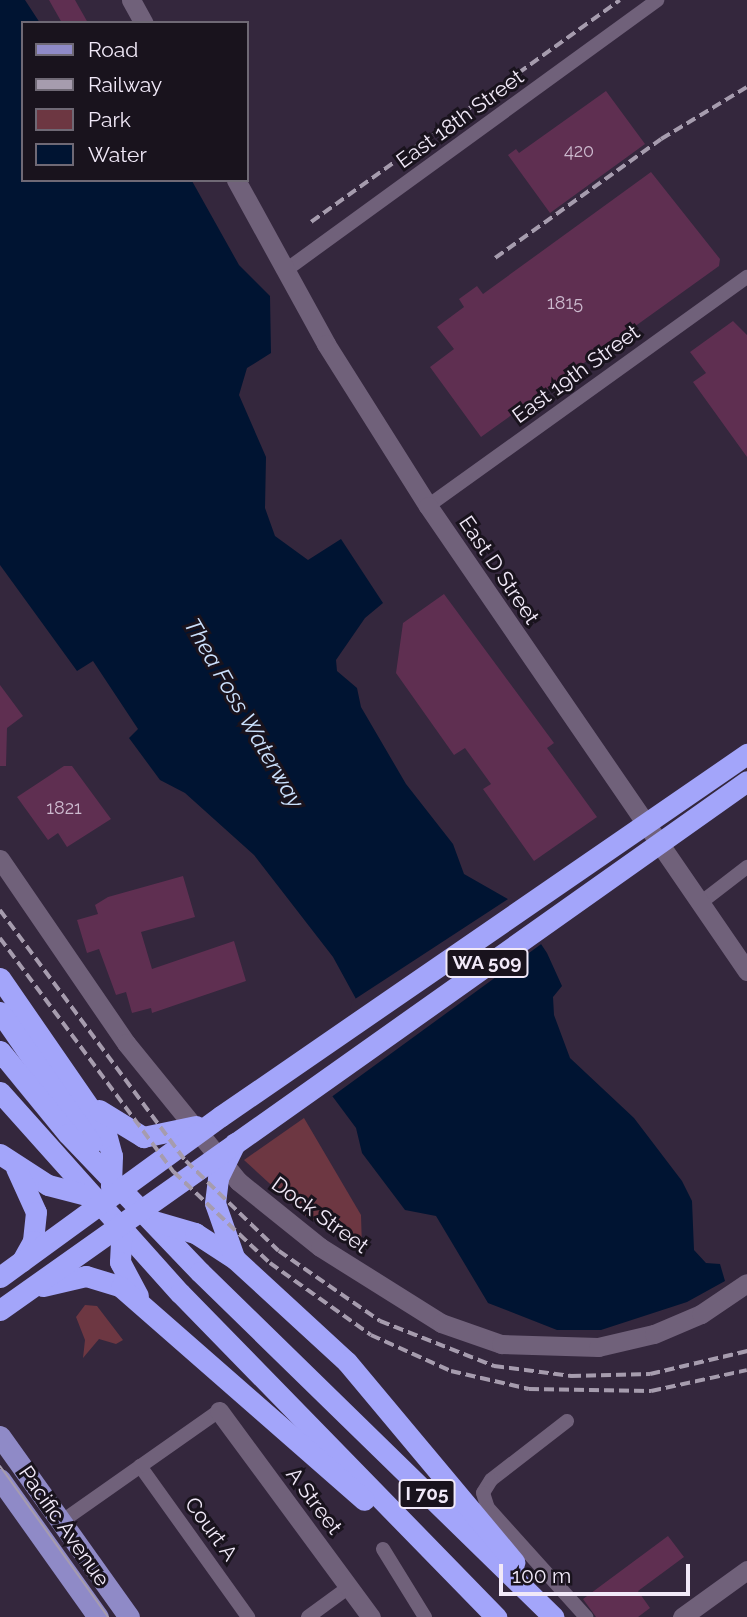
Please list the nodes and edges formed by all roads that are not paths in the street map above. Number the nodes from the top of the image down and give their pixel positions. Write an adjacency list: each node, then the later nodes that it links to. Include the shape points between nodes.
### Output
1 (131, 0): 3 (street)
2 (657, 0): 5 (street, East 18th Street)
3 (143, 21)
4 (237, 182): 5 (street, East D Street)
5 (286, 270): 7 (street, East D Street)
6 (747, 276): 7 (street, East 19th Street)
7 (428, 506): 12 (street, East D Street)
8 (747, 754): 19 (highway, WA 509)
9 (741, 785): 20 (highway, WA 509)
10 (0, 859): 29 (street, Dock Street, via 146,1069 238,1181 275,1215 441,1323 501,1344 598,1347 654,1334 701,1314)
11 (747, 867): 12 (street)
12 (704, 911): 13 (street, East D Street)
13 (747, 971)
14 (0, 978): 18 (highway)
15 (0, 1012): 26 (highway, I 705, via 112,1174)
16 (0, 1051): 26 (highway, via 68,1134)
17 (0, 1092): 35 (highway, I 705)
18 (88, 1100): 19 (highway, via 124,1130 143,1137 174,1134); 25 (highway, via 110,1144)
19 (221, 1116): 22 (highway, WA 509)
20 (240, 1136): 23 (highway, WA 509); 27 (highway, via 215,1191 218,1221)
21 (7, 1160): 25 (highway); 28 (highway, via 34,1203 33,1241)
22 (152, 1166): 24 (highway); 25 (highway, WA 509)
23 (167, 1187): 24 (highway); 25 (highway, WA 509)
24 (132, 1197): 25 (highway)
25 (112, 1212): 27 (highway, via 184,1229); 28 (highway, WA 509, via 62,1233); 30 (highway, via 119,1254); 31 (highway, WA 509, via 80,1251)
26 (156, 1224): 49 (highway, I 705)
27 (236, 1259): 50 (highway, via 361,1377)
28 (7, 1272)
29 (747, 1283)
30 (133, 1294): 31 (highway, via 109,1280 74,1277); 35 (highway)
31 (6, 1306)
32 (219, 1411): 36 (street); 41 (street, A Street)
33 (567, 1421): 51 (street, via 491,1480 483,1493 488,1508)
34 (0, 1436): 38 (main road, Pacific Avenue)
35 (311, 1441): 48 (highway, I 705)
36 (140, 1466): 38 (street); 44 (street, Court A)
37 (0, 1479): 42 (main road, Pacific Avenue)
38 (61, 1522): 43 (main road, Pacific Avenue)
39 (383, 1549): 47 (street)
40 (747, 1570): 52 (street)
41 (349, 1587): 45 (street); 46 (street, A Street)
42 (98, 1617)
43 (129, 1617)
44 (248, 1617)
45 (308, 1617)
46 (372, 1617)
47 (425, 1617)
48 (496, 1617)
49 (553, 1617)
50 (560, 1617)
51 (586, 1617)
52 (682, 1617)

